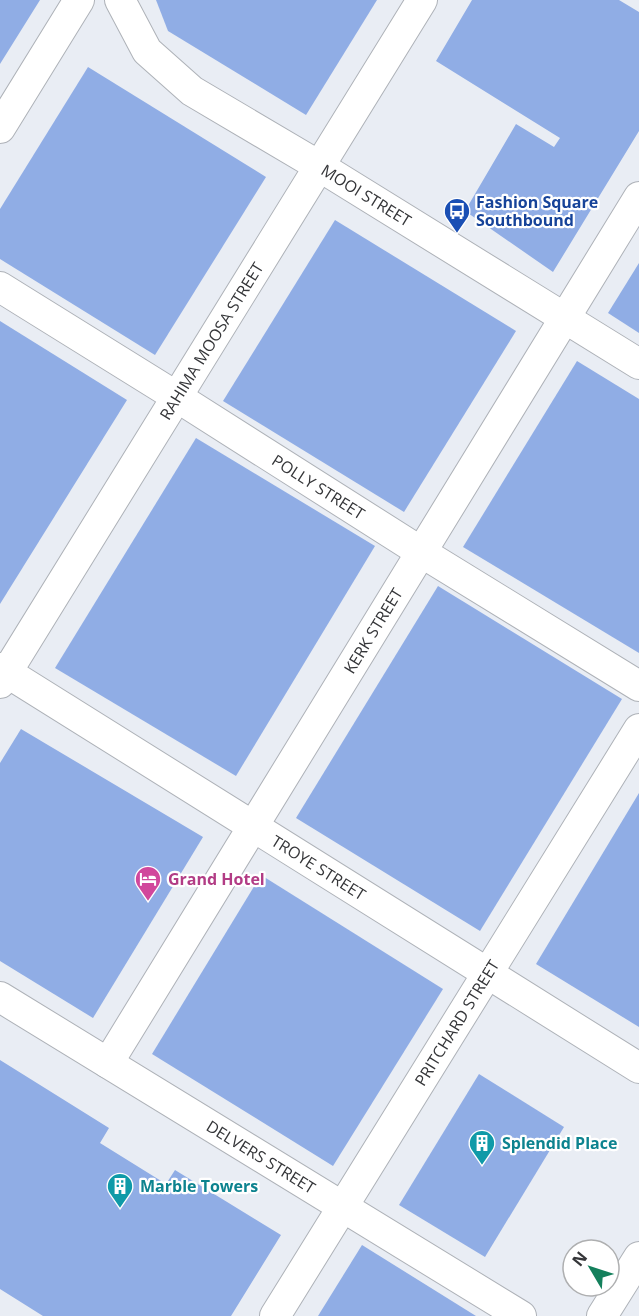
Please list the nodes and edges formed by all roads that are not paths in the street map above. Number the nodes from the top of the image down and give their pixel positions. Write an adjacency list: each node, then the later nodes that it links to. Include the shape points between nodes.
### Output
1 (79, 0): 4 (street)
2 (120, 0): 5 (street, MOOI STREET, via 147,51 192,92)
3 (422, 0): 5 (street, RAHIMA MOOSA STREET)
4 (0, 128)
5 (319, 166): 8 (street, MOOI STREET); 10 (street, RAHIMA MOOSA STREET)
6 (639, 197): 8 (street, KERK STREET)
7 (0, 287): 10 (street, POLLY STREET)
8 (566, 318): 9 (street, MOOI STREET); 11 (street, KERK STREET)
9 (639, 364)
10 (177, 397): 11 (street, POLLY STREET); 12 (street, RAHIMA MOOSA STREET)
11 (421, 552): 13 (street, POLLY STREET); 15 (street, KERK STREET)
12 (2, 674): 15 (street, TROYE STREET)
13 (639, 686)
14 (639, 729): 16 (street, PRITCHARD STREET)
15 (253, 825): 16 (street, TROYE STREET); 18 (street, KERK STREET)
16 (488, 972): 19 (street, TROYE STREET); 20 (street, PRITCHARD STREET)
17 (0, 997): 18 (street, DELVERS STREET)
18 (108, 1064): 20 (street, DELVERS STREET)
19 (639, 1068)
20 (344, 1207): 22 (street, PRITCHARD STREET); 23 (street, DELVERS STREET)
21 (639, 1257): 24 (street)
22 (275, 1316)
23 (521, 1316)
24 (602, 1316)

